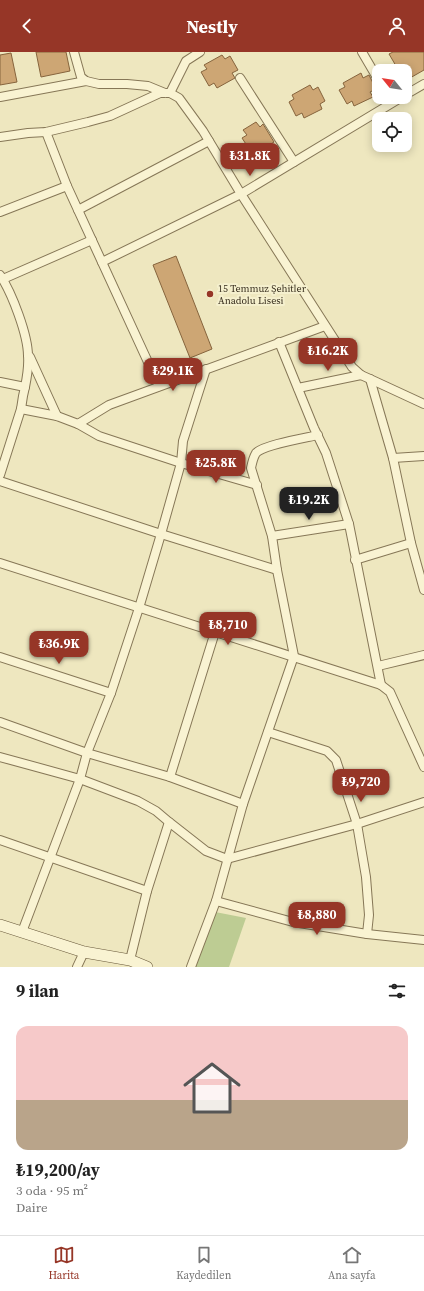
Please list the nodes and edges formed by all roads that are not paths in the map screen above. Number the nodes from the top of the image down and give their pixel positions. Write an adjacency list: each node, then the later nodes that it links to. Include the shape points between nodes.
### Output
1 (74, 52): 6 (street, via 81,77)
2 (200, 52): 9 (street, via 186,61)
3 (362, 52): 4 (street)
4 (372, 69)
5 (240, 78): 15 (street)
6 (86, 81): 9 (street, via 148,86); 10 (street)
7 (424, 84): 8 (street)
8 (412, 91)
9 (167, 93): 12 (street, via 160,93 110,116); 14 (street, via 179,98)
10 (0, 97)
11 (384, 104): 15 (street)
12 (46, 132): 13 (street); 16 (street)
13 (0, 137)
14 (209, 140): 17 (street); 18 (street)
15 (294, 162): 17 (street)
16 (67, 186): 18 (street); 19 (street)
17 (241, 194): 21 (street); 23 (street)
18 (78, 210): 20 (street)
19 (0, 212)
20 (92, 240): 21 (street); 22 (street)
21 (102, 262): 30 (street)
22 (2, 277): 25 (street, via 26,337)
23 (325, 326): 24 (street); 27 (street, via 352,367)
24 (279, 342): 26 (street); 32 (street)
25 (28, 355): 31 (street); 35 (street)
26 (206, 369): 30 (street); 40 (street, via 183,441)
27 (361, 375): 28 (street); 32 (street)
28 (370, 380): 33 (street); 39 (street)
29 (0, 382): 31 (street)
30 (159, 386): 36 (street, via 109,405)
31 (25, 387): 34 (street)
32 (298, 388): 37 (street)
33 (424, 404)
34 (21, 409): 35 (street); 41 (street)
35 (57, 416): 36 (street)
36 (78, 424): 40 (street, via 99,436)
37 (318, 435): 43 (street, via 266,447 257,452 251,468); 44 (street)
38 (424, 456): 39 (street)
39 (393, 458): 47 (street)
40 (181, 463): 43 (street); 45 (street)
41 (0, 475)
42 (0, 481): 45 (street)
43 (257, 485): 46 (street)
44 (350, 524): 46 (street); 48 (street)
45 (162, 534): 50 (street); 52 (street)
46 (272, 536): 50 (street)
47 (411, 544): 48 (street); 51 (street)
48 (356, 560): 57 (street)
49 (0, 563): 52 (street)
50 (277, 570): 55 (street)
51 (424, 590)
52 (139, 608): 53 (street); 59 (street)
53 (215, 632): 55 (street); 65 (street)
54 (424, 654): 57 (street)
55 (294, 656): 58 (street); 61 (street)
56 (0, 657): 59 (street)
57 (378, 666): 58 (street)
58 (381, 685): 64 (street, via 390,692)
59 (111, 693): 62 (street)
60 (0, 722): 62 (street)
61 (268, 732): 68 (street); 70 (street, via 327,751 336,760)
62 (87, 753): 65 (street); 66 (street)
63 (0, 757): 66 (street)
64 (424, 768)
65 (170, 777): 68 (street)
66 (80, 779): 69 (street, via 138,801); 72 (street)
67 (424, 802): 70 (street)
68 (243, 804): 73 (street)
69 (169, 822): 73 (street, via 206,851); 74 (street)
70 (357, 824): 73 (street); 78 (street, via 366,877)
71 (0, 840): 72 (street)
72 (51, 858): 74 (street); 77 (street)
73 (227, 859): 75 (street)
74 (147, 891): 81 (street)
75 (216, 901): 78 (street, via 293,922); 84 (street)
76 (0, 925): 77 (main road)
77 (22, 932): 80 (main road)
78 (368, 934): 79 (street)
79 (424, 940)
80 (84, 952): 81 (main road); 82 (street)
81 (130, 960): 83 (main road)
82 (77, 967)
83 (147, 967)
84 (191, 967)

